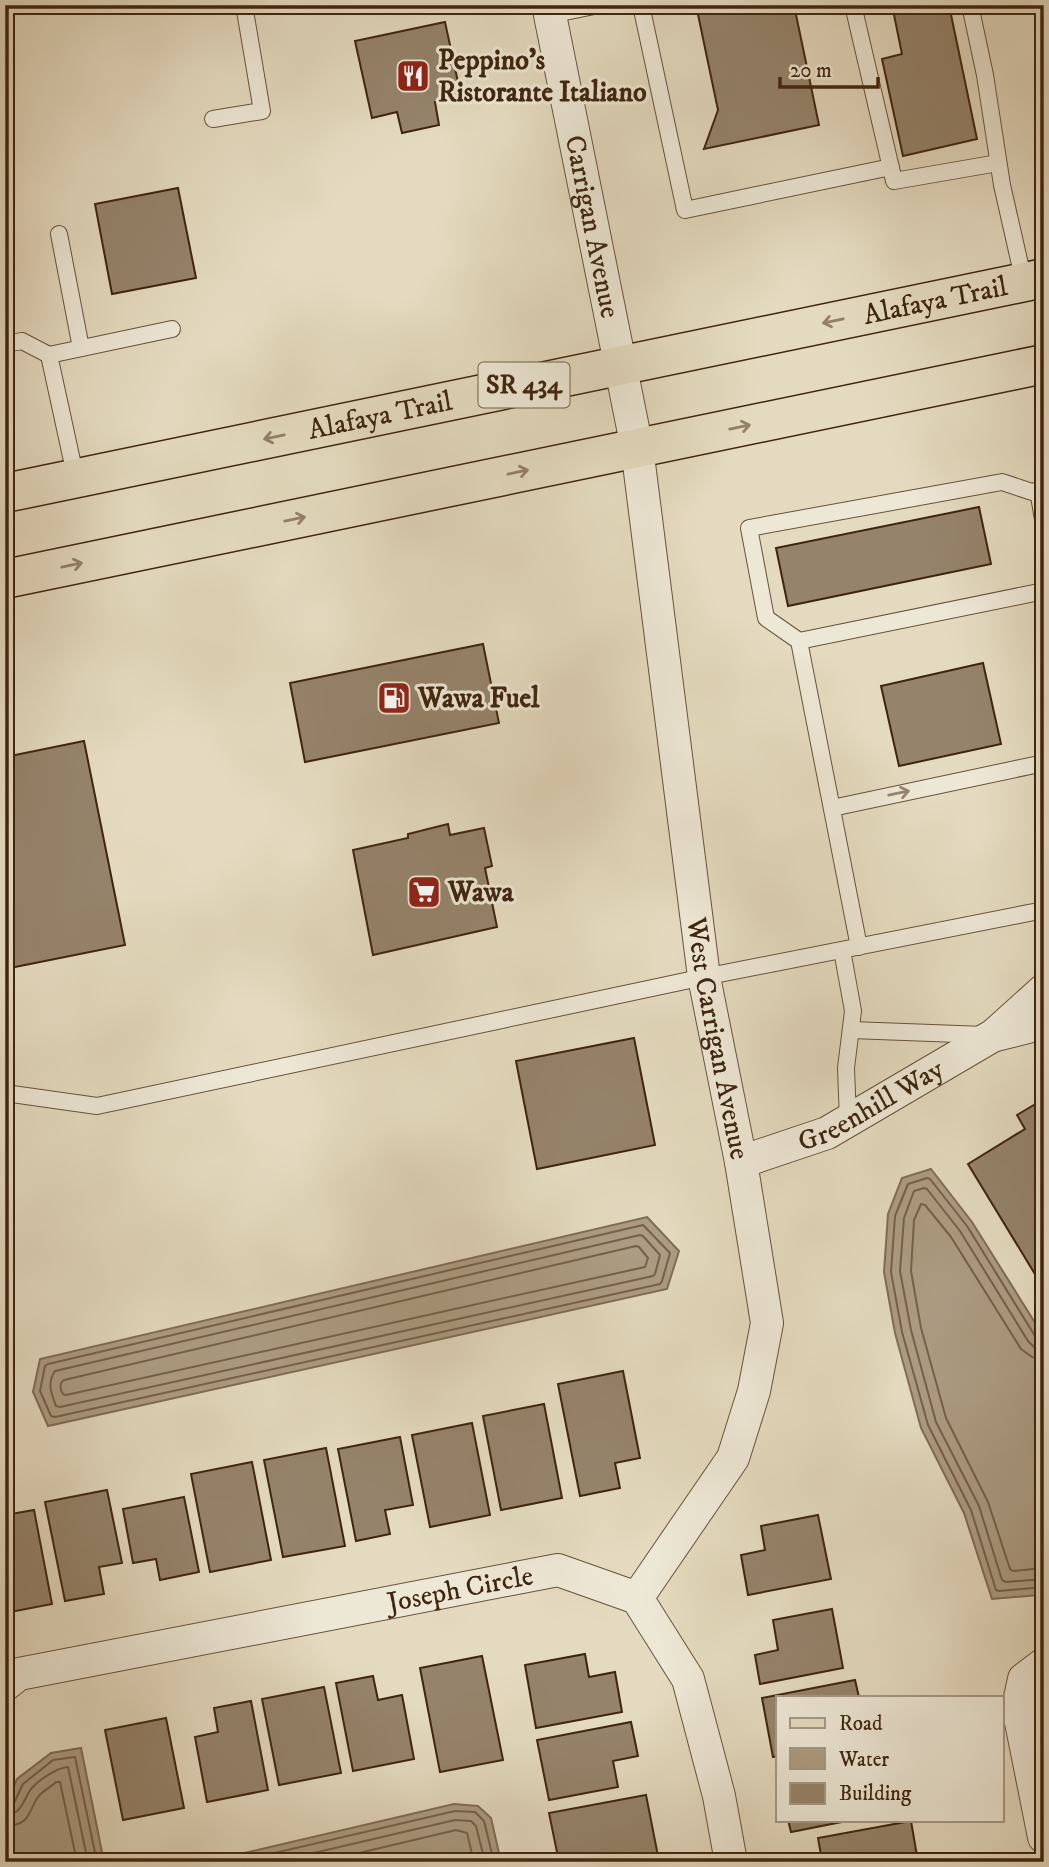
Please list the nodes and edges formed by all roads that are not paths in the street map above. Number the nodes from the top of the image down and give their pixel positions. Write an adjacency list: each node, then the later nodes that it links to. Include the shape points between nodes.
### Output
1 (244, 5): 7 (lane, via 262,111)
2 (599, 5): 6 (lane)
3 (641, 5): 9 (lane, via 685,210)
4 (853, 5): 9 (lane)
5 (970, 5): 8 (lane)
6 (549, 10): 17 (street, Carrigan Avenue)
7 (214, 119)
8 (998, 163): 9 (lane, via 894,181); 11 (lane)
9 (891, 167)
10 (59, 234): 14 (lane)
11 (1034, 280): 17 (main road, Alafaya Trail / SR 434, one-way to 17)
12 (172, 329): 14 (lane)
13 (5, 344): 15 (lane, via 22,341)
14 (81, 348): 15 (lane)
15 (49, 355): 19 (lane)
16 (1044, 364): 18 (main road, one-way to 16)
17 (620, 365): 18 (street, Carrigan Avenue); 19 (main road, Alafaya Trail / SR 434, one-way to 19)
18 (637, 448): 23 (main road, one-way to 18); 31 (street, West Carrigan Avenue)
19 (76, 479): 21 (main road, Alafaya Trail / SR 434)
20 (1041, 490): 22 (lane); 25 (lane, via 1032,492 1002,482 749,528 766,618)
21 (5, 493)
22 (1044, 524)
23 (5, 579)
24 (1044, 591): 25 (lane)
25 (799, 641): 27 (lane)
26 (1044, 762): 27 (lane, one-way to 26)
27 (832, 807): 29 (lane)
28 (1044, 910): 29 (lane)
29 (859, 947): 30 (lane)
30 (842, 950): 31 (lane); 34 (lane, via 853,1011)
31 (704, 977): 36 (lane, via 97,1106); 38 (street, West Carrigan Avenue)
32 (1044, 990): 35 (street, Greenhill Way)
33 (1044, 1023): 35 (street, Greenhill Way)
34 (851, 1030): 35 (lane); 37 (lane, via 845,1068)
35 (994, 1035): 37 (street, Greenhill Way)
36 (5, 1093)
37 (848, 1120): 38 (street, Greenhill Way, via 827,1133)
38 (741, 1162): 39 (street, West Carrigan Avenue, via 766,1322 754,1391 733,1458)
39 (637, 1598): 41 (street, Joseph Circle, via 558,1570 19,1674); 43 (street, via 688,1679)
40 (1044, 1664): 42 (street, via 1024,1679 1018,1707)
41 (5, 1685)
42 (1044, 1836)
43 (731, 1862)

